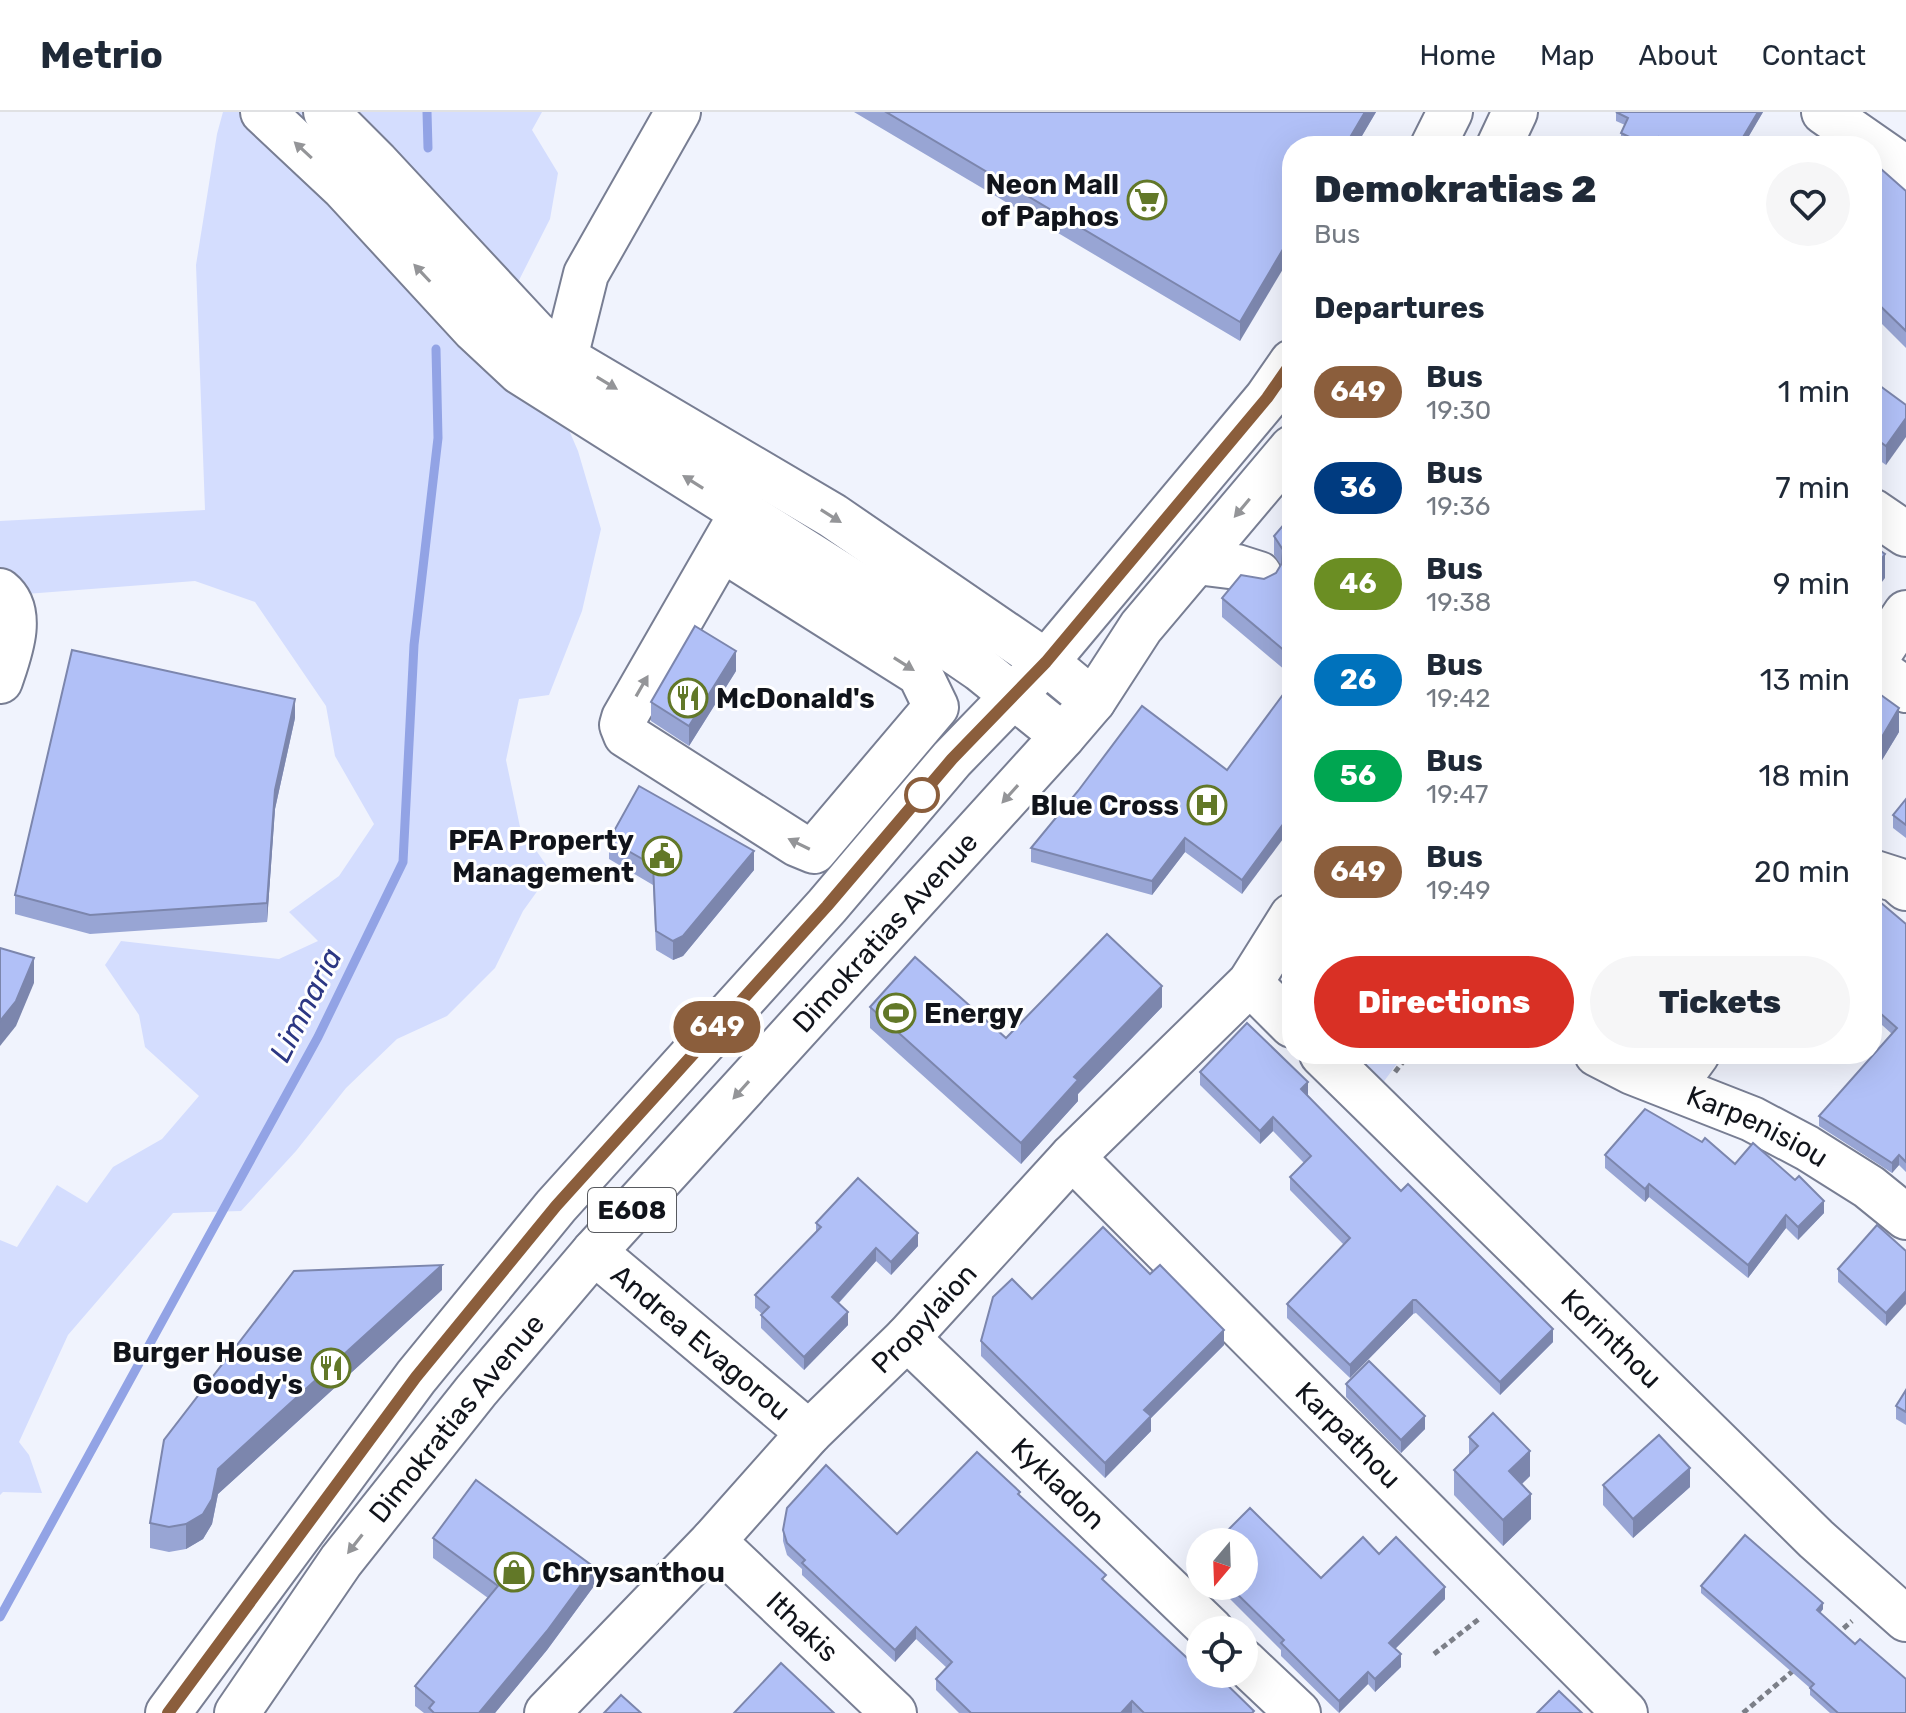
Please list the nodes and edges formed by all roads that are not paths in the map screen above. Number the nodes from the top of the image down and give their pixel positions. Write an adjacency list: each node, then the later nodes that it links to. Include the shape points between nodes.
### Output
1 (263, 112): 12 (main road, one-way to 1)
2 (326, 112): 12 (main road)
3 (678, 112): 13 (main road, via 586,274)
4 (1450, 112): 7 (main road)
5 (1515, 112): 8 (main road)
6 (1824, 112): 9 (main road)
7 (1438, 136)
8 (1504, 136)
9 (1859, 136)
10 (1882, 152): 11 (main road)
11 (1906, 169)
12 (360, 175): 13 (main road, via 505,299); 17 (main road, one-way to 12, via 520,372 475,330)
13 (565, 358): 24 (main road, one-way to 24, via 833,516)
14 (1282, 376): 24 (main road, Dimokratias Avenue / E608)
15 (1282, 460): 19 (main road, Dimokratias Avenue / E608, one-way to 19)
16 (1882, 518): 18 (main road)
17 (732, 531): 17 (main road, one-way to 17, via 838,623 920,674 936,707 814,851 626,735 622,725); 28 (main road, via 856,584)
18 (1906, 534)
19 (1197, 562): 20 (main road); 29 (main road, Dimokratias Avenue / E608, via 1141,627)
20 (1259, 574)
21 (0, 591): 26 (main road, via 13,608 14,623)
22 (1906, 613): 23 (main road)
23 (1882, 650)
24 (1046, 662): 28 (main road, Dimokratias Avenue / E608); 29 (main road)
25 (1882, 672): 27 (main road)
26 (0, 681)
27 (1906, 690)
28 (1015, 696): 30 (main road); 48 (main road, Dimokratias Avenue / E608, via 952,759 546,1218 407,1388)
29 (1093, 701): 30 (main road, Dimokratias Avenue / E608)
30 (1063, 736): 41 (main road, Dimokratias Avenue / E608, one-way to 41)
31 (1882, 875): 32 (main road)
32 (1906, 888)
33 (1282, 932): 34 (main road, Propylaion)
34 (1250, 983): 35 (main road); 39 (main road, Propylaion)
35 (1282, 1015)
36 (1332, 1064): 45 (main road, Korinthou, via 1816,1539)
37 (1616, 1064): 38 (main road, Karpenisiou, via 1632,1072)
38 (1685, 1070): 40 (main road, Karpenisiou, via 1752,1119 1869,1187)
39 (1072, 1157): 42 (main road, Propylaion); 53 (main road, Karpathou)
40 (1906, 1217)
41 (594, 1252): 43 (main road, Andrea Evagorou); 49 (main road, Dimokratias Avenue / E608, one-way to 49, via 341,1561)
42 (907, 1338): 43 (main road, Propylaion); 46 (main road, Kykladon)
43 (809, 1433): 44 (main road, Propylaion)
44 (713, 1541): 50 (main road, Propylaion); 51 (main road, Ithakis)
45 (1893, 1608)
46 (1196, 1616)
47 (1258, 1675): 52 (main road)
48 (168, 1713)
49 (237, 1713)
50 (547, 1713)
51 (894, 1713)
52 (1298, 1713)
53 (1625, 1713)

